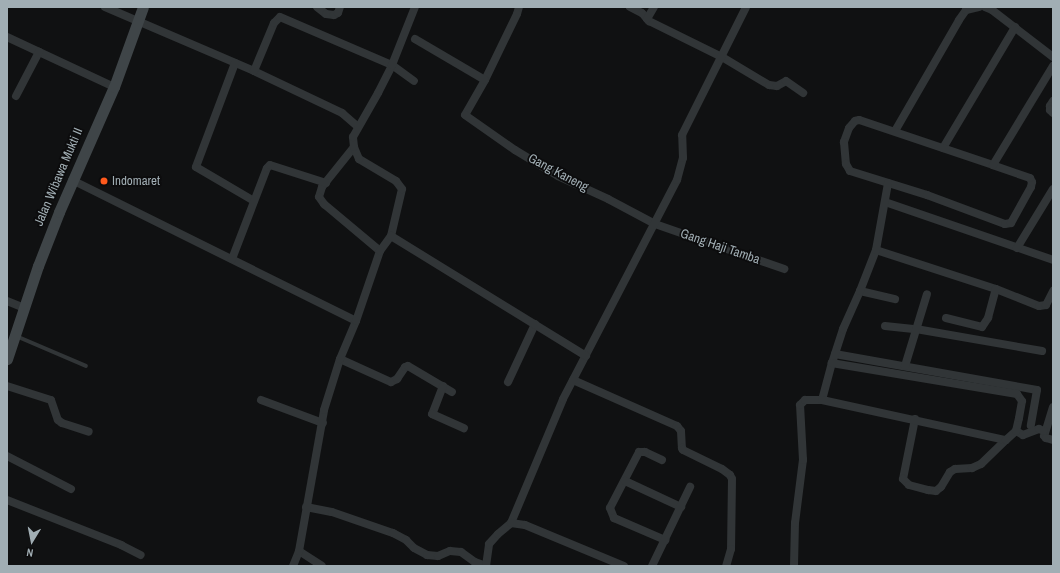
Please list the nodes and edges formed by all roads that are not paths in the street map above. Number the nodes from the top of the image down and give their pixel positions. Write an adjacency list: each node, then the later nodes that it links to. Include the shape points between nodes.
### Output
1 (105, 7): 13 (street)
2 (143, 7): 13 (main road, Jalan Wibawa Mukti II)
3 (317, 7): 4 (street, via 326,14 334,15)
4 (340, 7)
5 (415, 7): 21 (street)
6 (518, 7): 24 (street)
7 (630, 7): 12 (street)
8 (654, 7): 12 (street)
9 (746, 7): 18 (street)
10 (979, 7): 32 (street, via 966,10 959,20)
11 (990, 8): 14 (street)
12 (647, 19): 18 (street)
13 (138, 21): 20 (street); 26 (main road, Jalan Wibawa Mukti II)
14 (1015, 27): 19 (street); 34 (street)
15 (7, 37): 17 (street)
16 (415, 39): 24 (street)
17 (39, 52): 26 (street); 28 (street)
18 (722, 57): 27 (street, via 769,85 777,86 789,82); 42 (street, via 682,135 682,158 677,180)
19 (1053, 57)
20 (235, 63): 23 (street); 40 (street, via 196,167)
21 (392, 65): 23 (street, via 280,17 274,23); 25 (street); 31 (street)
22 (1053, 66): 35 (street)
23 (254, 71): 31 (street, via 342,114)
24 (485, 80): 42 (street, Gang Kaneng, via 465,116 558,176)
25 (414, 81)
26 (114, 87): 36 (main road, Jalan Wibawa Mukti II)
27 (803, 93)
28 (16, 96)
29 (1053, 101): 30 (street, via 1050,110)
30 (1053, 113)
31 (358, 126): 33 (street, via 353,137)
32 (895, 131): 34 (street); 38 (street, via 856,120 849,128 844,142 846,164 850,171)
33 (354, 147): 37 (street); 43 (street, via 359,159 400,186 401,194)
34 (943, 148): 35 (street)
35 (993, 165): 38 (street, via 1030,178 1032,182 1032,187 1011,223 1005,224)
36 (72, 180): 47 (street); 56 (main road, Jalan Wibawa Mukti II)
37 (326, 183): 40 (street, via 270,165 264,172); 46 (street, via 319,197 324,204)
38 (888, 183): 41 (street)
39 (1053, 189): 44 (street)
40 (254, 201): 47 (street)
41 (885, 202): 44 (street); 45 (street)
42 (656, 224): 49 (street, Gang Haji Tamba); 65 (street)
43 (391, 236): 46 (street); 59 (street)
44 (1017, 248): 48 (street)
45 (876, 250): 50 (street); 51 (street)
46 (380, 251): 58 (street)
47 (232, 259): 58 (street)
48 (1053, 260)
49 (784, 269)
50 (996, 290): 52 (street, via 1040,306 1046,305); 57 (street, via 988,318 982,327)
51 (860, 291): 54 (street); 64 (street)
52 (1053, 291)
53 (927, 294): 61 (street)
54 (895, 299)
55 (7, 301): 56 (street)
56 (24, 308): 62 (main road, Jalan Wibawa Mukti II)
57 (946, 318)
58 (356, 321): 66 (street)
59 (535, 324): 65 (street); 72 (street)
60 (885, 326): 61 (street)
61 (916, 330): 63 (street); 70 (street)
62 (15, 336): 67 (main road, Jalan Wibawa Mukti II); 69 (lane)
63 (1042, 351)
64 (835, 354): 68 (street); 70 (street)
65 (586, 356): 71 (street)
66 (340, 359): 74 (street, via 391,382 408,366); 80 (street, via 324,410)
67 (7, 360)
68 (832, 363): 76 (street); 84 (street, via 1017,394 1022,401)
69 (86, 366)
70 (905, 366): 81 (street, via 1037,390)
71 (574, 380): 96 (street, via 563,399); 106 (street, via 676,426 681,431 683,450 730,475 731,549)
72 (508, 382)
73 (7, 386): 85 (street, via 50,400 62,424)
74 (443, 386): 75 (street); 82 (street, via 432,414)
75 (452, 392)
76 (818, 399): 79 (street); 99 (street, via 805,400 800,405 803,460 795,523)
77 (261, 400): 80 (street)
78 (1053, 407): 83 (street)
79 (915, 419): 86 (street); 86 (street, via 903,479 909,485 928,490 936,491 941,488 950,472 955,469 972,468 981,464)
80 (323, 423): 94 (street)
81 (1031, 425)
82 (464, 428)
83 (1044, 430): 84 (street, via 1039,429 1023,435); 87 (street, via 1044,436)
84 (1016, 431): 86 (street)
85 (89, 432)
86 (1006, 440)
87 (1053, 440)
88 (7, 456): 92 (street)
89 (662, 460): 90 (street, via 639,452)
90 (625, 481): 95 (street); 97 (street, via 610,508 611,515)
91 (690, 487): 95 (street)
92 (71, 489)
93 (7, 500): 100 (street)
94 (306, 507): 98 (street); 103 (street, via 332,512 393,532 427,555 461,552)
95 (682, 507): 97 (street)
96 (511, 522): 103 (street, via 489,544); 104 (street)
97 (665, 540): 105 (street)
98 (299, 551): 101 (street); 102 (street)
99 (795, 553): 107 (street); 108 (street)
100 (140, 555)
101 (293, 566)
102 (322, 566)
103 (486, 566)
104 (624, 566)
105 (652, 566)
106 (726, 566)
107 (788, 566)
108 (794, 566)

